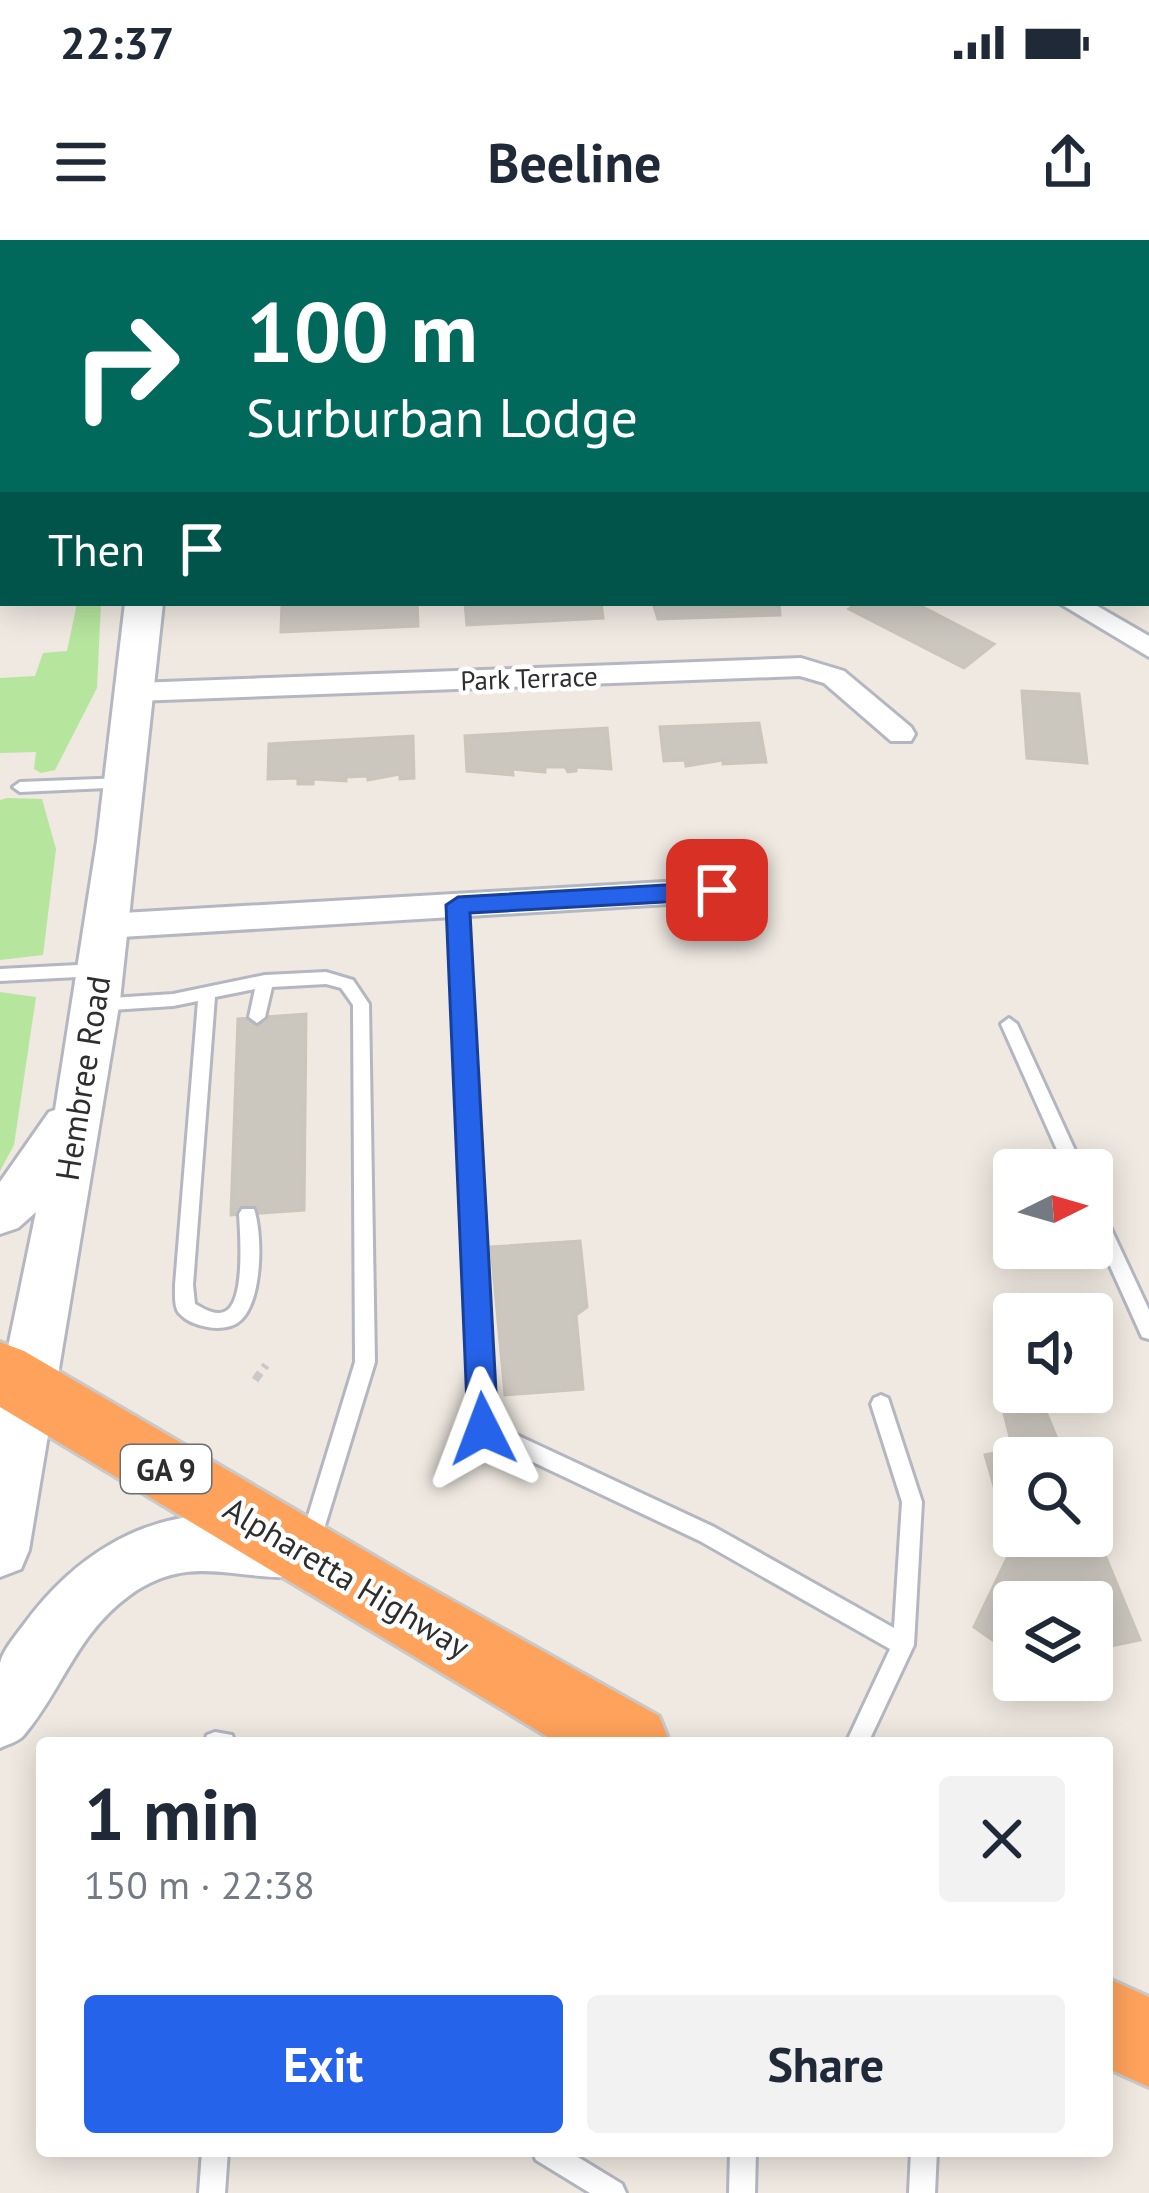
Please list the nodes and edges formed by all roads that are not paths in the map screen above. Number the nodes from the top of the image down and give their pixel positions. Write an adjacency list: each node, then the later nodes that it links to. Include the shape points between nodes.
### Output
1 (144, 606): 4 (street, Hembree Road)
2 (1077, 606): 3 (street)
3 (1149, 648)
4 (136, 692): 5 (street, Park Terrace, via 801,668 834,677); 6 (street, Hembree Road)
5 (901, 734)
6 (124, 784): 7 (lane); 10 (street, Hembree Road)
7 (20, 787)
8 (717, 890): 9 (street)
9 (458, 905): 10 (street); 26 (lane, via 483,1429 707,1534)
10 (99, 967): 11 (lane); 13 (lane); 16 (street, Hembree Road)
11 (0, 975)
12 (265, 981): 13 (lane); 14 (lane); 25 (lane, via 326,978 347,985 361,1004 365,1362)
13 (207, 994): 19 (lane, via 184,1285 186,1308 202,1319 230,1319 243,1309)
14 (257, 1017)
15 (1009, 1024): 17 (lane)
16 (78, 1105): 18 (street, via 49,1159); 22 (street, Hembree Road, via 58,1233)
17 (1066, 1149)
18 (0, 1213)
19 (248, 1214)
20 (1113, 1252): 21 (lane)
21 (1149, 1331)
22 (13, 1379): 24 (street, Hembree Road); 25 (highway, Alpharetta Highway / GA 9)
23 (881, 1404): 26 (lane, via 913,1502)
24 (0, 1550)
25 (307, 1552): 27 (street, via 214,1542 151,1550 109,1572 72,1607); 28 (highway, Alpharetta Highway / GA 9)
26 (903, 1645): 29 (lane)
27 (0, 1717)
28 (622, 1737)
29 (860, 1737)
30 (1113, 2024): 31 (highway)
31 (1149, 2045)
32 (215, 2157): 36 (lane)
33 (556, 2157): 37 (lane)
34 (743, 2157): 38 (lane)
35 (924, 2157): 39 (lane)
36 (212, 2193)
37 (614, 2193)
38 (742, 2193)
39 (922, 2193)

